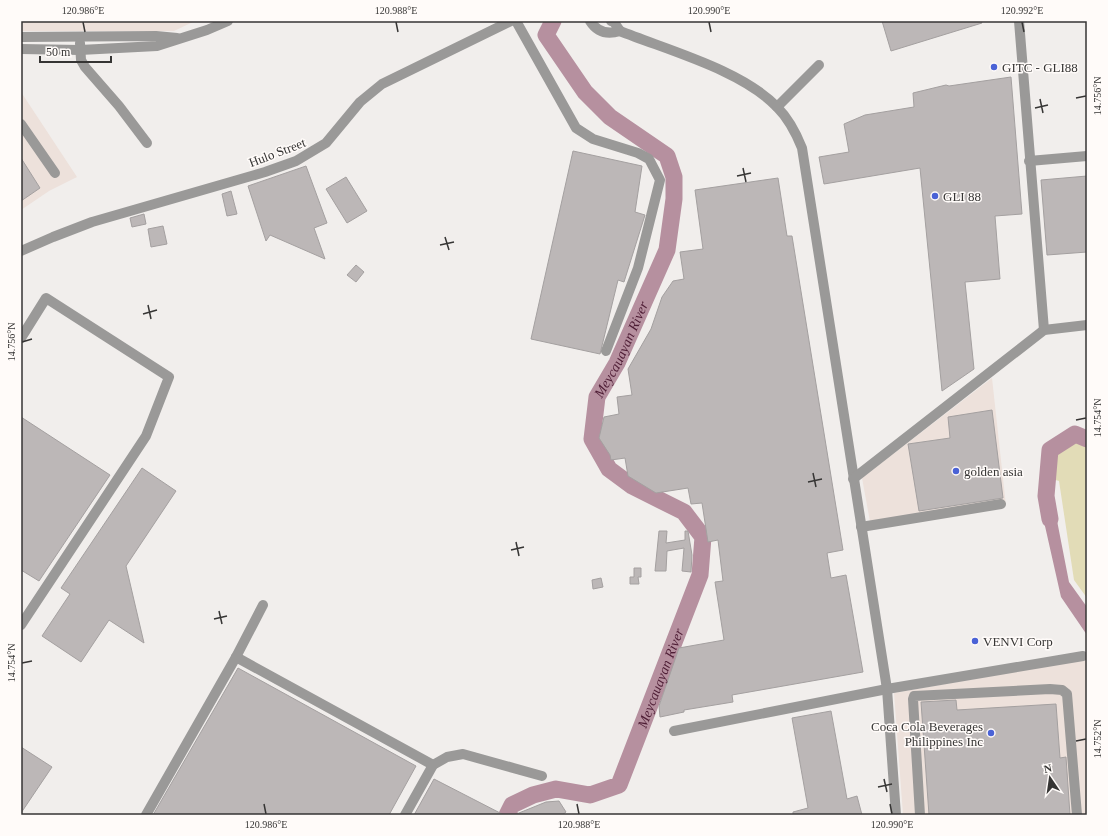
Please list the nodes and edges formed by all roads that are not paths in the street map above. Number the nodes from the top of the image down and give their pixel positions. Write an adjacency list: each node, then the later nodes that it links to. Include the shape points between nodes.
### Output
1 (228, 21): 10 (street)
2 (511, 21): 20 (street, Hulo Street, via 382,84 360,102 326,143 296,161 92,222)
3 (516, 21): 24 (street, via 576,128 593,138 649,159 660,180 638,268)
4 (590, 21): 7 (street, via 594,28 610,34)
5 (611, 21): 7 (street)
6 (1019, 21): 18 (street)
7 (620, 31): 14 (street, via 730,74 754,88)
8 (79, 36): 9 (street); 10 (street, via 156,36); 12 (street)
9 (21, 37)
10 (179, 39): 12 (street, via 157,46)
11 (21, 49): 12 (street)
12 (80, 50): 16 (street, via 85,68)
13 (819, 65): 14 (street)
14 (777, 107): 25 (street, via 788,120 802,148)
15 (21, 124): 19 (street)
16 (147, 143)
17 (1087, 156): 18 (street)
18 (1029, 161): 22 (street)
19 (55, 173)
20 (21, 251)
21 (1087, 325): 22 (street)
22 (1044, 330): 25 (street)
23 (21, 338): 29 (street, via 46,298 169,377 146,436)
24 (606, 351)
25 (853, 478): 27 (street)
26 (1001, 504): 27 (street)
27 (862, 527): 32 (street)
28 (263, 605): 31 (street)
29 (21, 625)
30 (1083, 656): 32 (street)
31 (236, 657): 34 (street); 36 (street)
32 (887, 689): 33 (street); 38 (street)
33 (674, 731)
34 (433, 765): 35 (street, via 447,757 463,754); 37 (street)
35 (542, 776)
36 (146, 815)
37 (405, 815)
38 (896, 815)
39 (920, 815): 40 (street, via 912,699 914,696 1050,689 1062,690 1067,694)
40 (1077, 815)

